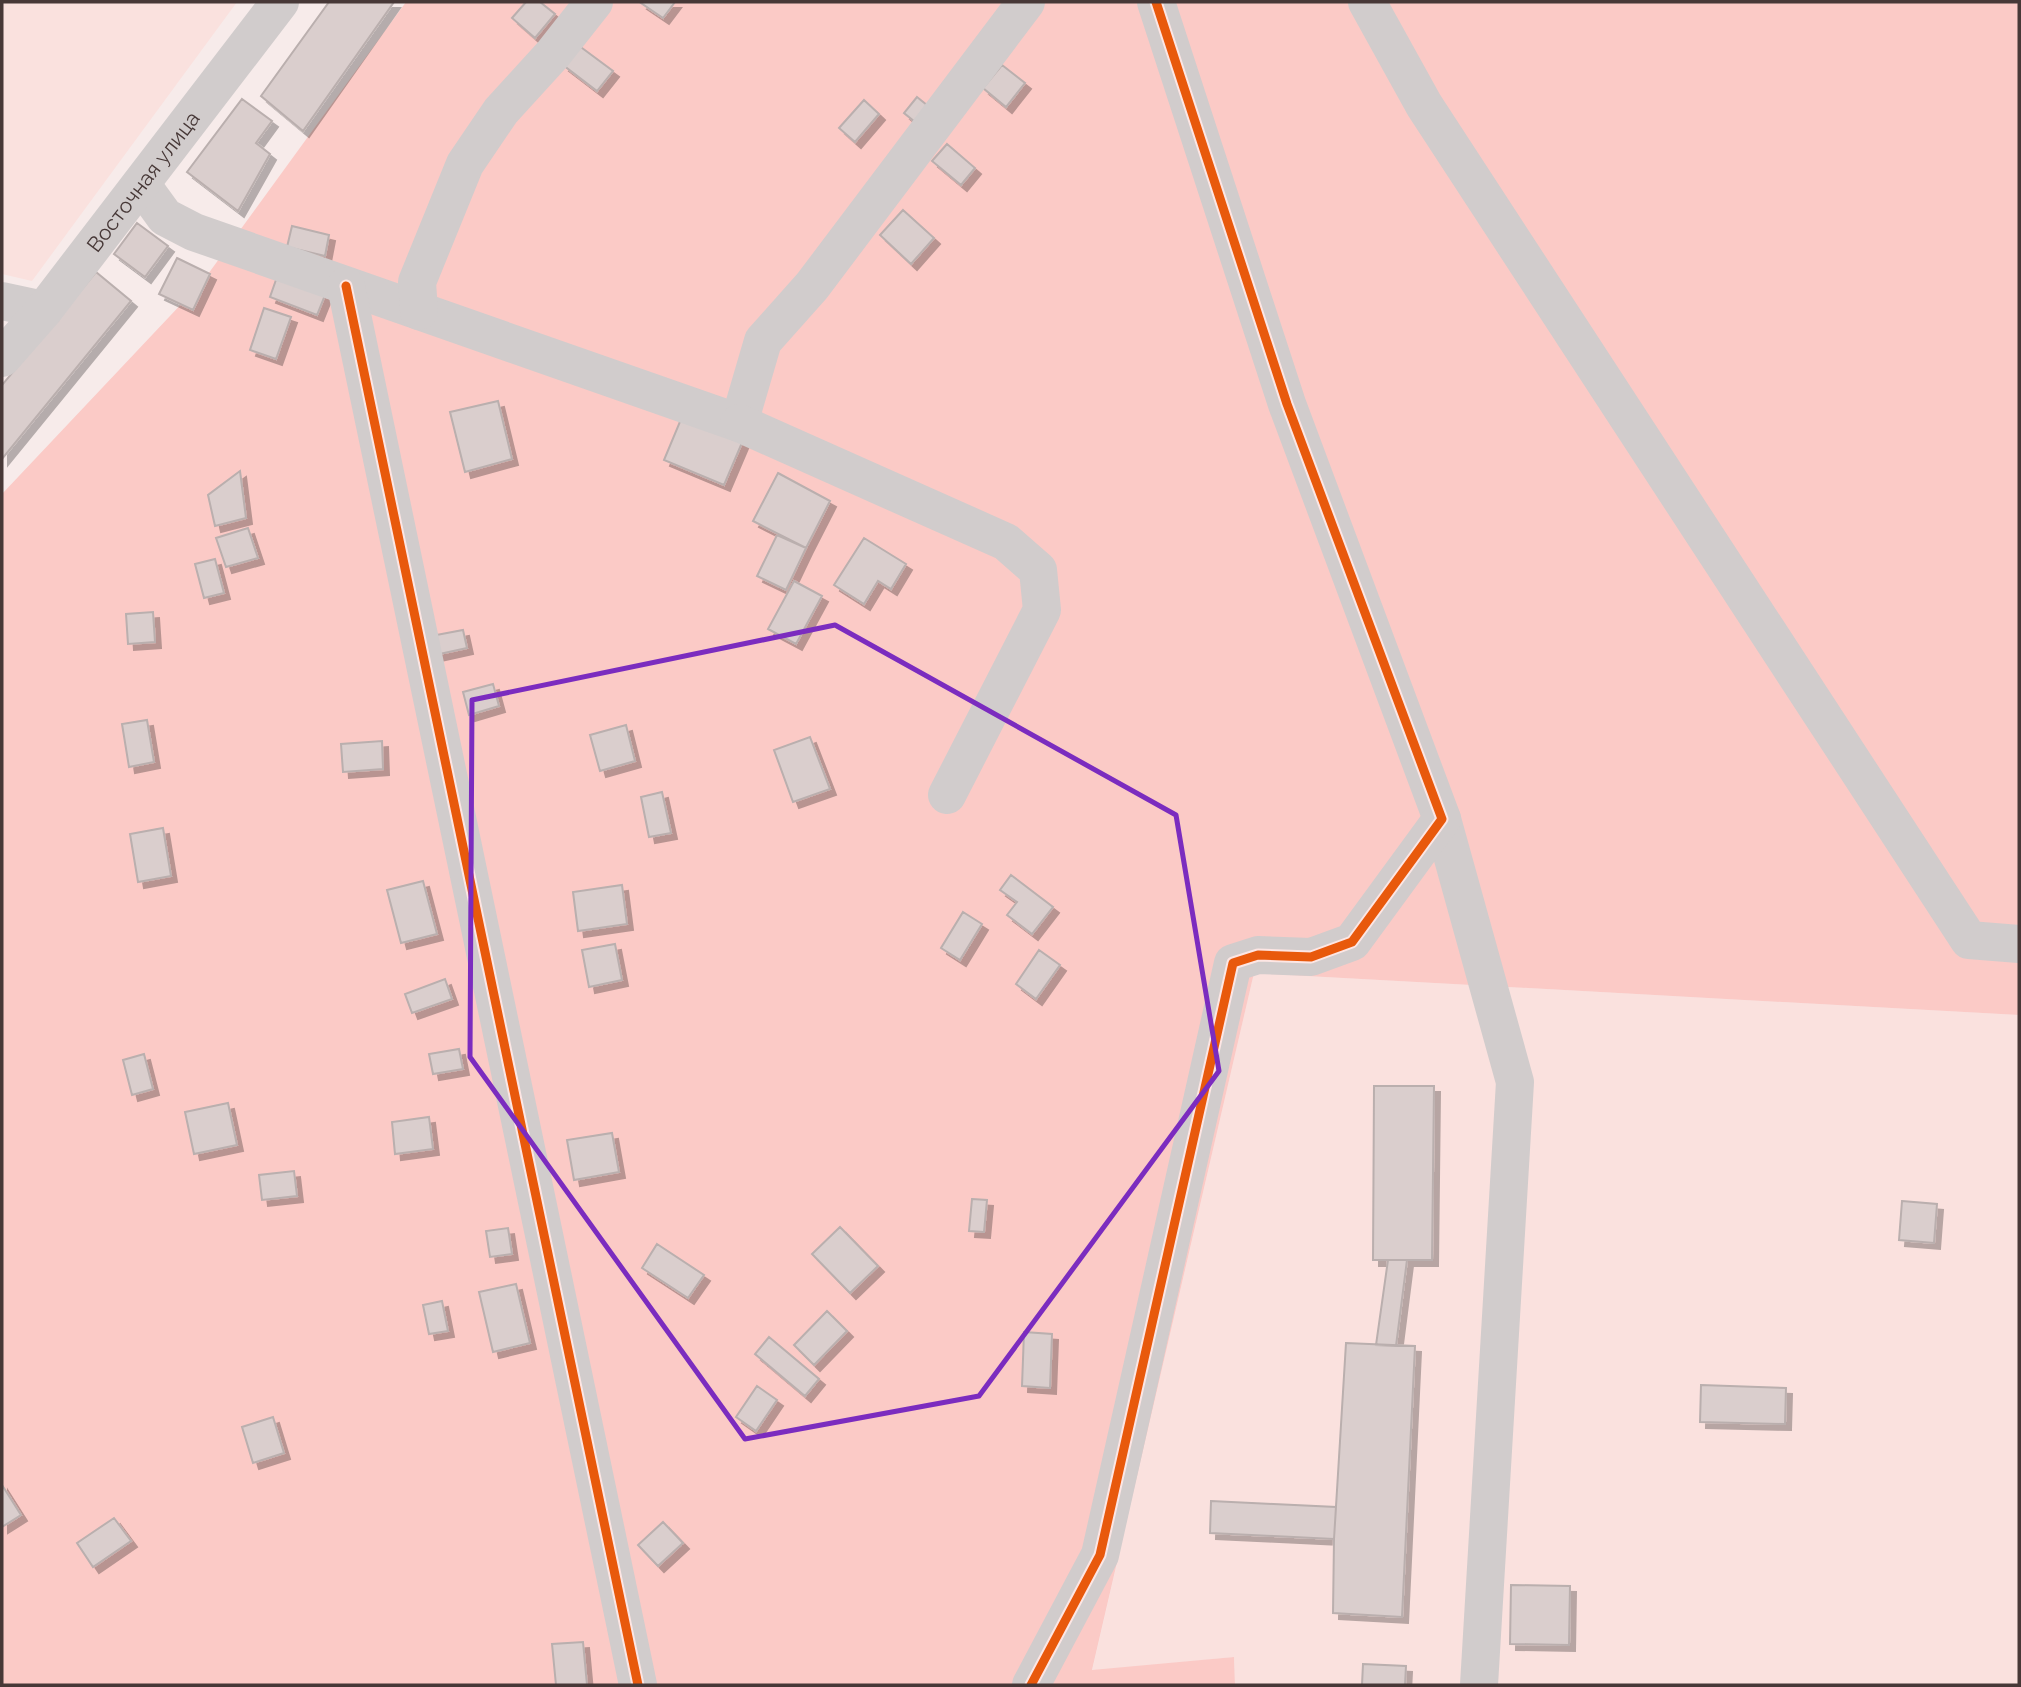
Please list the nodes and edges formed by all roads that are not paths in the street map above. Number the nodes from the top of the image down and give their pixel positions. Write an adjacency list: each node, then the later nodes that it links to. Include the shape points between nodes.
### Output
1 (280, 2): 6 (street, Восточная улица)
2 (594, 2): 10 (street, via 501,111 465,164 417,282)
3 (1026, 2): 12 (street, via 812,286 763,341)
4 (1156, 2): 14 (street, via 1287,404)
5 (1367, 2): 15 (street, via 1431,116 1969,940)
6 (141, 184): 7 (street, via 165,217 194,232); 9 (street, Восточная улица)
7 (346, 286): 10 (street); 16 (street)
8 (2, 300): 9 (street)
9 (44, 310): 11 (street, Восточная улица)
10 (419, 311): 12 (street)
11 (2, 358)
12 (739, 423): 13 (street, via 1006,542 1038,570 1042,610)
13 (947, 795)
14 (1442, 819): 17 (street, via 1352,942 1311,957 1258,955 1233,964 1100,1555); 18 (street, via 1515,1082)
15 (2019, 944)
16 (638, 1685)
17 (1031, 1685)
18 (1479, 1685)

